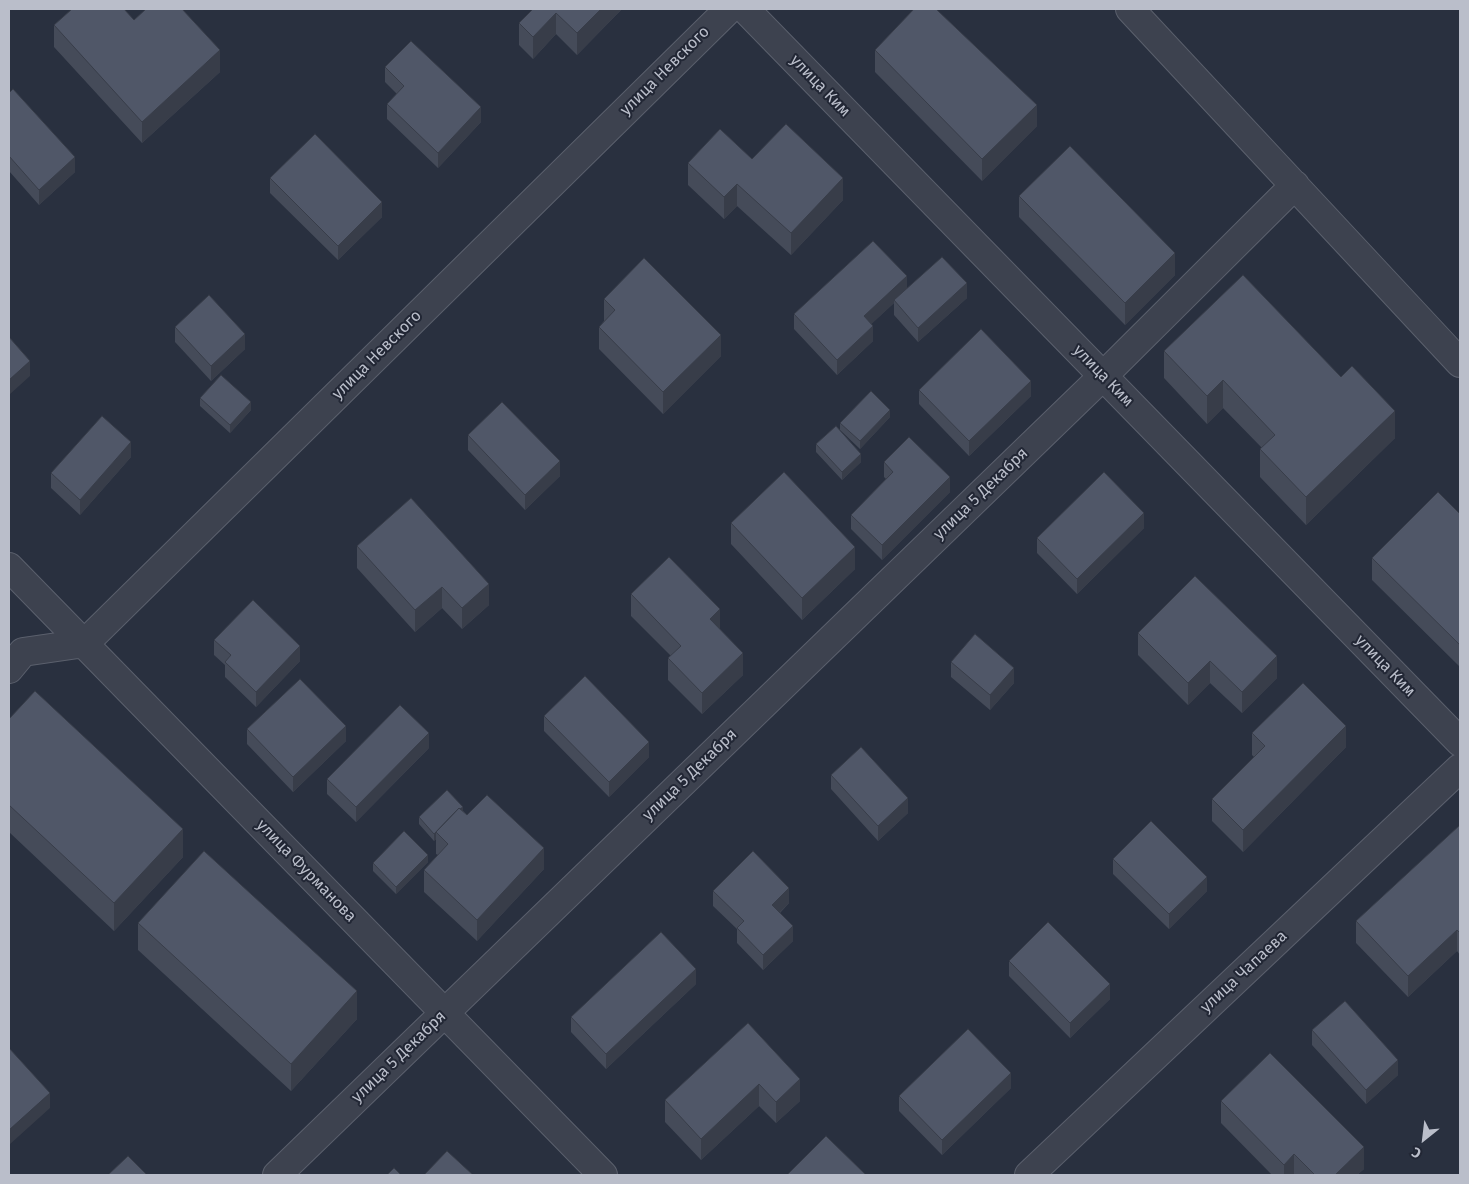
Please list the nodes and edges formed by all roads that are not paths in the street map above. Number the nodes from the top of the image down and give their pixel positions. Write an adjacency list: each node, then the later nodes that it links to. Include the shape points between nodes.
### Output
1 (729, 9): 8 (street, улица Невского)
2 (745, 9): 6 (street, улица Ким)
3 (1130, 9): 4 (street)
4 (1295, 186): 5 (street); 6 (street, улица 5 Декабря)
5 (1460, 363)
6 (1103, 376): 10 (street, улица Ким); 12 (street, улица 5 Декабря)
7 (9, 567): 8 (street, улица Фурманова)
8 (84, 643): 9 (street, via 23,652); 12 (street, улица Фурманова)
9 (9, 669)
10 (1460, 742)
11 (1460, 768): 15 (street, улица Чапаева)
12 (444, 1013): 13 (street, улица 5 Декабря); 14 (street, улица Фурманова)
13 (277, 1175)
14 (603, 1175)
15 (1029, 1175)

